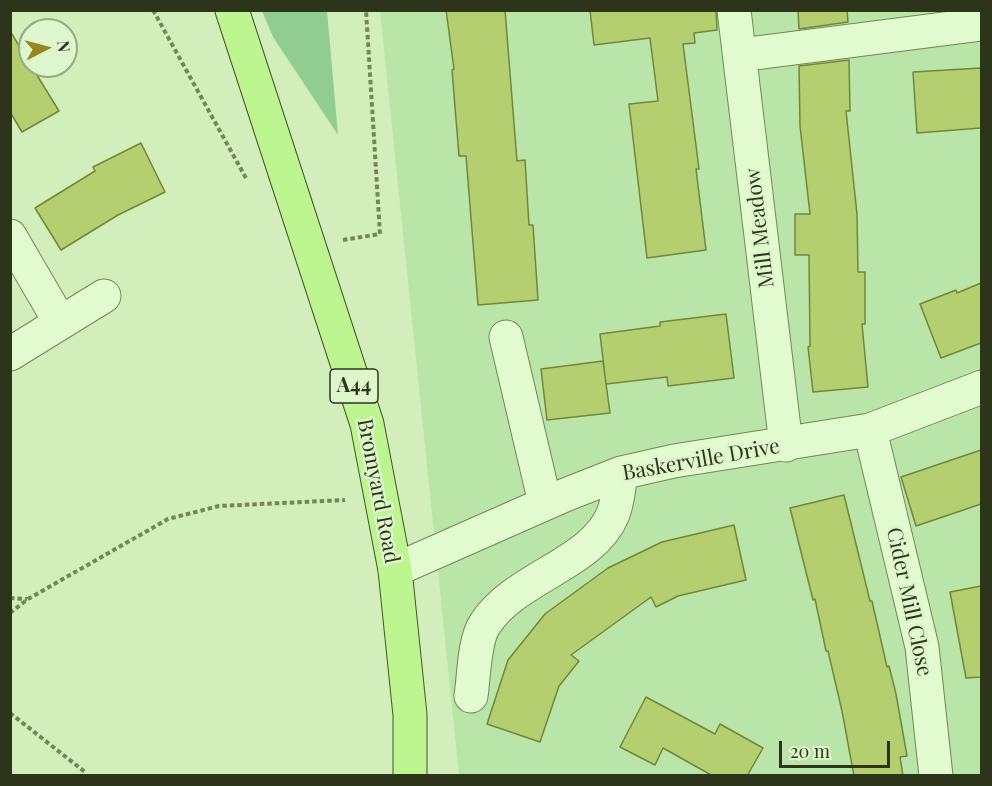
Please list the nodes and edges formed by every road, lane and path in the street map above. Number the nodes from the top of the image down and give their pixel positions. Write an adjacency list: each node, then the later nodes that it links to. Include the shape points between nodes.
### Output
1 (232, 10): 18 (main road, Bromyard Road / A44, via 367,424)
2 (366, 10): 6 (path)
3 (734, 10): 5 (street, Mill Meadow)
4 (981, 24): 5 (street)
5 (740, 55): 14 (street, Mill Meadow)
6 (380, 234)
7 (10, 237): 9 (street)
8 (104, 296): 9 (street)
9 (60, 322): 11 (street)
10 (506, 337): 17 (street)
11 (10, 354)
12 (981, 387): 13 (street, Baskerville Drive)
13 (870, 430): 14 (street, Baskerville Drive); 26 (street, Cider Mill Close, via 922,647)
14 (786, 445): 15 (street, Baskerville Drive)
15 (621, 473): 17 (street, Baskerville Drive); 22 (street, via 608,525 570,560 520,589 484,625)
16 (352, 500): 20 (path, via 219,506 168,519)
17 (545, 503): 18 (street, Baskerville Drive)
18 (395, 570): 25 (main road, Bromyard Road / A44, via 410,715)
19 (10, 598): 20 (path)
20 (28, 598): 21 (path)
21 (10, 613)
22 (471, 696)
23 (10, 713): 24 (path, via 85,772)
24 (85, 776)
25 (410, 776)
26 (936, 776)

